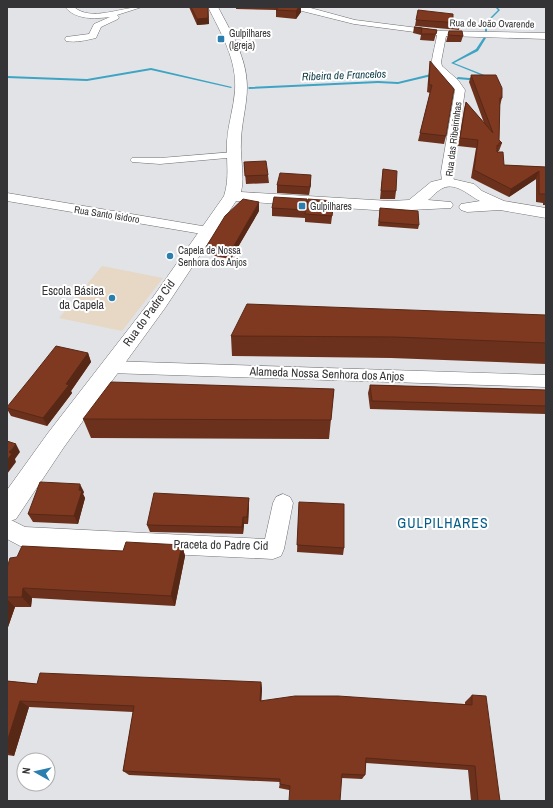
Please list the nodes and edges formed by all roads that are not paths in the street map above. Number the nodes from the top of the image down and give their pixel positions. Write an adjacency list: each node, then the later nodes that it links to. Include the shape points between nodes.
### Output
1 (69, 7): 5 (street, via 72,12)
2 (138, 7): 5 (street, via 116,17)
3 (213, 7): 9 (street, Rua do Padre Cid, via 240,70 242,81)
4 (297, 7): 6 (street, Rua de João Ovarende, via 354,22)
5 (100, 19): 8 (street, via 93,36)
6 (442, 33): 7 (street, Rua de João Ovarende); 11 (street, Rua das Ribeirinhas, via 436,62 460,90 447,172)
7 (546, 36)
8 (69, 39)
9 (234, 155): 10 (street, via 160,161); 14 (street, Rua do Padre Cid, via 236,186)
10 (136, 160)
11 (448, 182): 12 (street, via 436,185); 13 (street, via 463,184)
12 (430, 191): 16 (street); 17 (street, via 434,199)
13 (477, 194): 18 (street); 19 (street, via 476,202)
14 (232, 196): 16 (street, via 390,206); 21 (street, Rua do Padre Cid)
15 (7, 197): 21 (street, Rua Santo Isidoro)
16 (413, 204): 17 (street)
17 (445, 205): 19 (street)
18 (500, 205): 19 (street); 20 (street)
19 (467, 207)
20 (546, 213)
21 (208, 230): 22 (street, Rua do Padre Cid, via 158,304)
22 (109, 367): 23 (street, Alameda Nossa Senhora dos Anjos); 25 (street, Rua do Padre Cid)
23 (546, 381)
24 (283, 503): 26 (street, Praceta do Padre Cid, via 273,549 22,537)
25 (7, 511)
26 (7, 528)

